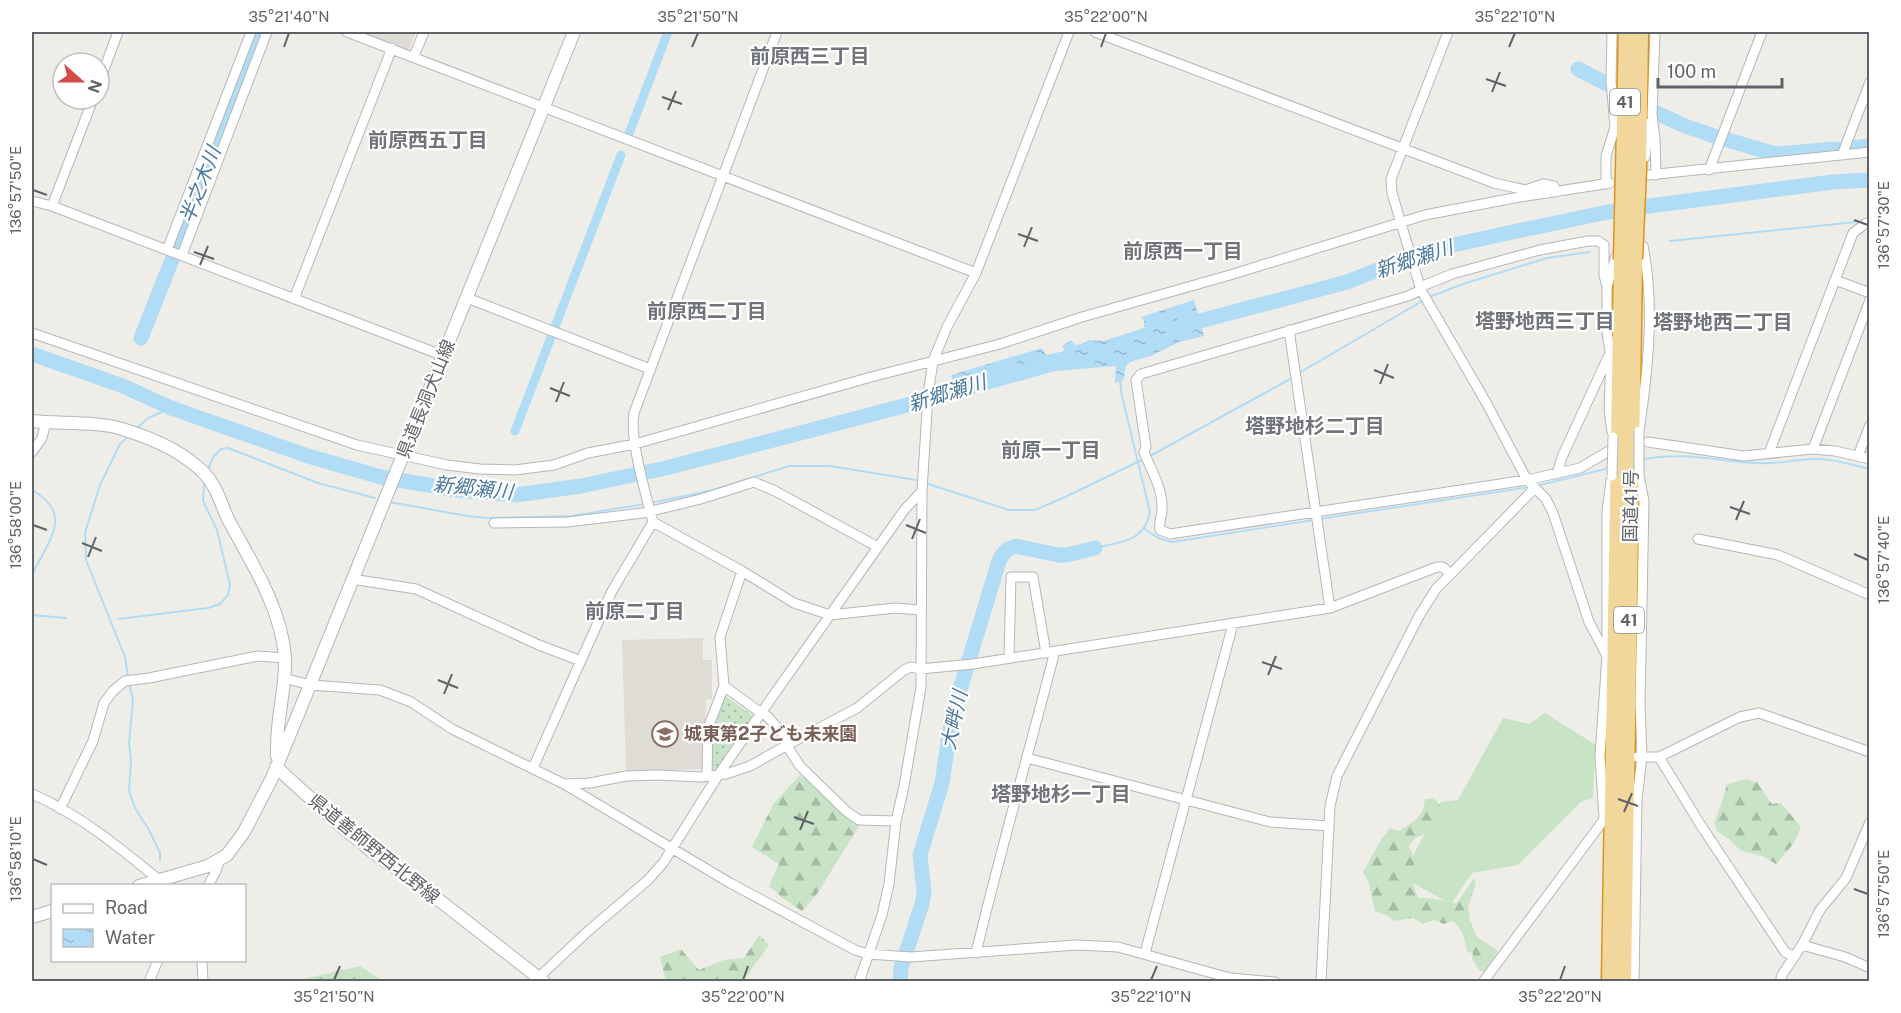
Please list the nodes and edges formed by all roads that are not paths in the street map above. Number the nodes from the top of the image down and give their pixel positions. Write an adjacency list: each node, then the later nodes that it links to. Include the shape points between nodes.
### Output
1 (118, 32): 17 (street)
2 (251, 32): 34 (street)
3 (267, 32): 35 (street)
4 (347, 32): 16 (street)
5 (424, 32): 18 (street)
6 (574, 32): 20 (main road, 県道長洞犬山線)
7 (777, 32): 28 (street)
8 (1069, 32): 37 (street)
9 (1095, 32): 23 (street)
10 (1448, 32): 23 (street)
11 (1612, 32): 22 (street)
12 (1627, 32): 27 (highway, 国道41号 / 41)
13 (1640, 32): 27 (highway, 国道41号 / 41)
14 (1655, 32): 27 (street, via 1652,115)
15 (1762, 32): 26 (street)
16 (392, 48): 18 (street); 43 (street)
17 (111, 51)
18 (414, 56): 20 (street)
19 (1869, 82): 25 (street)
20 (543, 108): 28 (street); 42 (main road, 県道長洞犬山線)
21 (88, 111): 31 (street)
22 (1614, 127): 27 (street); 29 (street, via 1606,156 1608,183)
23 (1403, 149): 29 (street, via 1494,183 1526,190 1543,184 1554,186); 33 (street, via 1391,179)
24 (1869, 152): 25 (street)
25 (1842, 155): 26 (street)
26 (1709, 170): 27 (street)
27 (1638, 173): 36 (highway, 国道41号 / 41, bridge)
28 (723, 177): 37 (street); 50 (street)
29 (1556, 192): 33 (street, via 1425,215)
30 (32, 201): 31 (street)
31 (52, 206): 34 (street)
32 (1869, 222): 38 (street, via 1854,233)
33 (1401, 223): 40 (street); 49 (street)
34 (167, 250): 35 (street)
35 (182, 255): 43 (street)
36 (1629, 255): 39 (street); 93 (street, bridge, via 1649,285 1647,367 1639,431 1639,476 1644,501); 130 (highway, 国道41号 / 41); 131 (highway, 国道41号 / 41)
37 (976, 273): 49 (street)
38 (1835, 280): 41 (street); 59 (street)
39 (1607, 287): 40 (street, via 1604,245 1588,241 1463,271); 47 (street)
40 (1421, 290): 45 (street); 64 (street)
41 (1869, 293)
42 (467, 298): 48 (main road, 県道長洞犬山線); 50 (street)
43 (294, 299): 48 (street)
44 (1869, 300): 56 (street)
45 (1289, 330): 68 (street); 68 (street, via 1141,374 1136,380 1146,457 1156,476 1163,508 1160,530 1170,534)
46 (32, 333): 60 (street, via 357,446)
47 (1610, 352): 63 (street); 82 (street, bridge, via 1613,437 1607,511)
48 (444, 356): 60 (main road, 県道長洞犬山線)
49 (933, 361): 55 (street); 66 (street)
50 (650, 369): 55 (street, via 632,423)
51 (32, 421): 52 (main road)
52 (46, 422): 58 (street, via 42,438); 83 (main road, via 123,429 175,451 207,477 275,612)
53 (1869, 425): 61 (street)
54 (1648, 442): 59 (street, via 1744,456)
55 (635, 444): 60 (street, via 588,453 554,465 515,470 469,468); 67 (street)
56 (1813, 449): 59 (street); 61 (street)
57 (1609, 451): 63 (street, via 1580,468)
58 (32, 452)
59 (1769, 453)
60 (402, 456): 75 (main road, 県道長洞犬山線)
61 (1858, 456): 62 (street)
62 (1869, 459)
63 (1557, 474): 64 (street)
64 (1527, 480): 65 (street); 68 (street)
65 (1535, 488): 74 (street); 82 (street, via 1553,513 1586,614)
66 (922, 491): 72 (street); 78 (street)
67 (650, 510): 69 (street); 70 (street, via 582,521); 72 (street, via 754,482)
68 (1316, 512): 77 (street)
69 (653, 522): 73 (street); 85 (street, via 612,591)
70 (494, 523)
71 (1698, 539): 76 (street, via 1778,555)
72 (878, 547): 79 (street)
73 (742, 571): 79 (street, via 794,603); 89 (street, via 720,637)
74 (1450, 574): 77 (street, via 1437,567); 106 (street, via 1419,616 1337,776)
75 (352, 579): 85 (street, via 416,589); 88 (main road, 県道長洞犬山線)
76 (1869, 595)
77 (1330, 608): 80 (street)
78 (921, 610): 79 (street, via 895,608); 86 (street)
79 (830, 615): 90 (street)
80 (1233, 624): 81 (street); 102 (street)
81 (1050, 652): 84 (street); 84 (street, via 1033,577 1011,577); 95 (street)
82 (1606, 656): 129 (street, via 1603,821)
83 (285, 658): 87 (main road); 103 (street, via 258,656 125,681 104,703 93,741)
84 (1010, 658): 86 (street)
85 (581, 661): 97 (street)
86 (920, 669): 91 (street, via 904,670 857,708); 104 (street, via 921,687)
87 (284, 678): 88 (street); 96 (main road)
88 (310, 685): 96 (main road, 県道長洞犬山線); 97 (street, via 391,692 452,729)
89 (724, 686): 90 (street); 99 (street, via 708,728)
90 (761, 713): 91 (street); 98 (street)
91 (789, 745): 98 (street, via 750,766); 104 (street, via 800,766 846,811 859,820)
92 (1869, 752): 94 (street, via 1759,713 1740,717)
93 (1637, 757): 94 (street); 132 (street)
94 (1659, 757): 118 (street, via 1785,952)
95 (1027, 758): 102 (street); 115 (street)
96 (276, 766): 108 (main road, via 244,832); 122 (main road, 県道善師野西北野線, via 340,825)
97 (533, 768): 100 (street)
98 (718, 774): 99 (street); 107 (street)
99 (708, 776): 100 (street, via 626,776)
100 (564, 784): 107 (street)
101 (32, 794): 103 (street)
102 (1185, 800): 106 (street, via 1270,822); 116 (street)
103 (60, 809): 109 (street, via 101,833)
104 (896, 821): 117 (street, via 889,884)
105 (1869, 822): 114 (street, via 1846,878 1820,910)
106 (1329, 826): 128 (street)
107 (672, 849): 117 (street, via 804,924); 122 (street, via 648,880 586,932)
108 (219, 861): 109 (main road); 111 (street)
109 (161, 879): 110 (main road)
110 (143, 884)
111 (209, 884)
112 (51, 910): 113 (main road)
113 (32, 916)
114 (1802, 945): 118 (street); 121 (street)
115 (976, 953): 116 (street, via 1076,945); 117 (street, via 911,957)
116 (1145, 953): 123 (street)
117 (868, 954): 126 (street)
118 (1794, 957): 133 (street)
119 (157, 962): 124 (street)
120 (202, 962): 125 (street)
121 (1869, 968)
122 (541, 980)
123 (1229, 980): 127 (street)
124 (148, 981)
125 (203, 981)
126 (859, 981)
127 (1275, 981)
128 (1321, 981)
129 (1483, 981)
130 (1610, 981)
131 (1623, 981)
132 (1634, 981)
133 (1780, 981)

